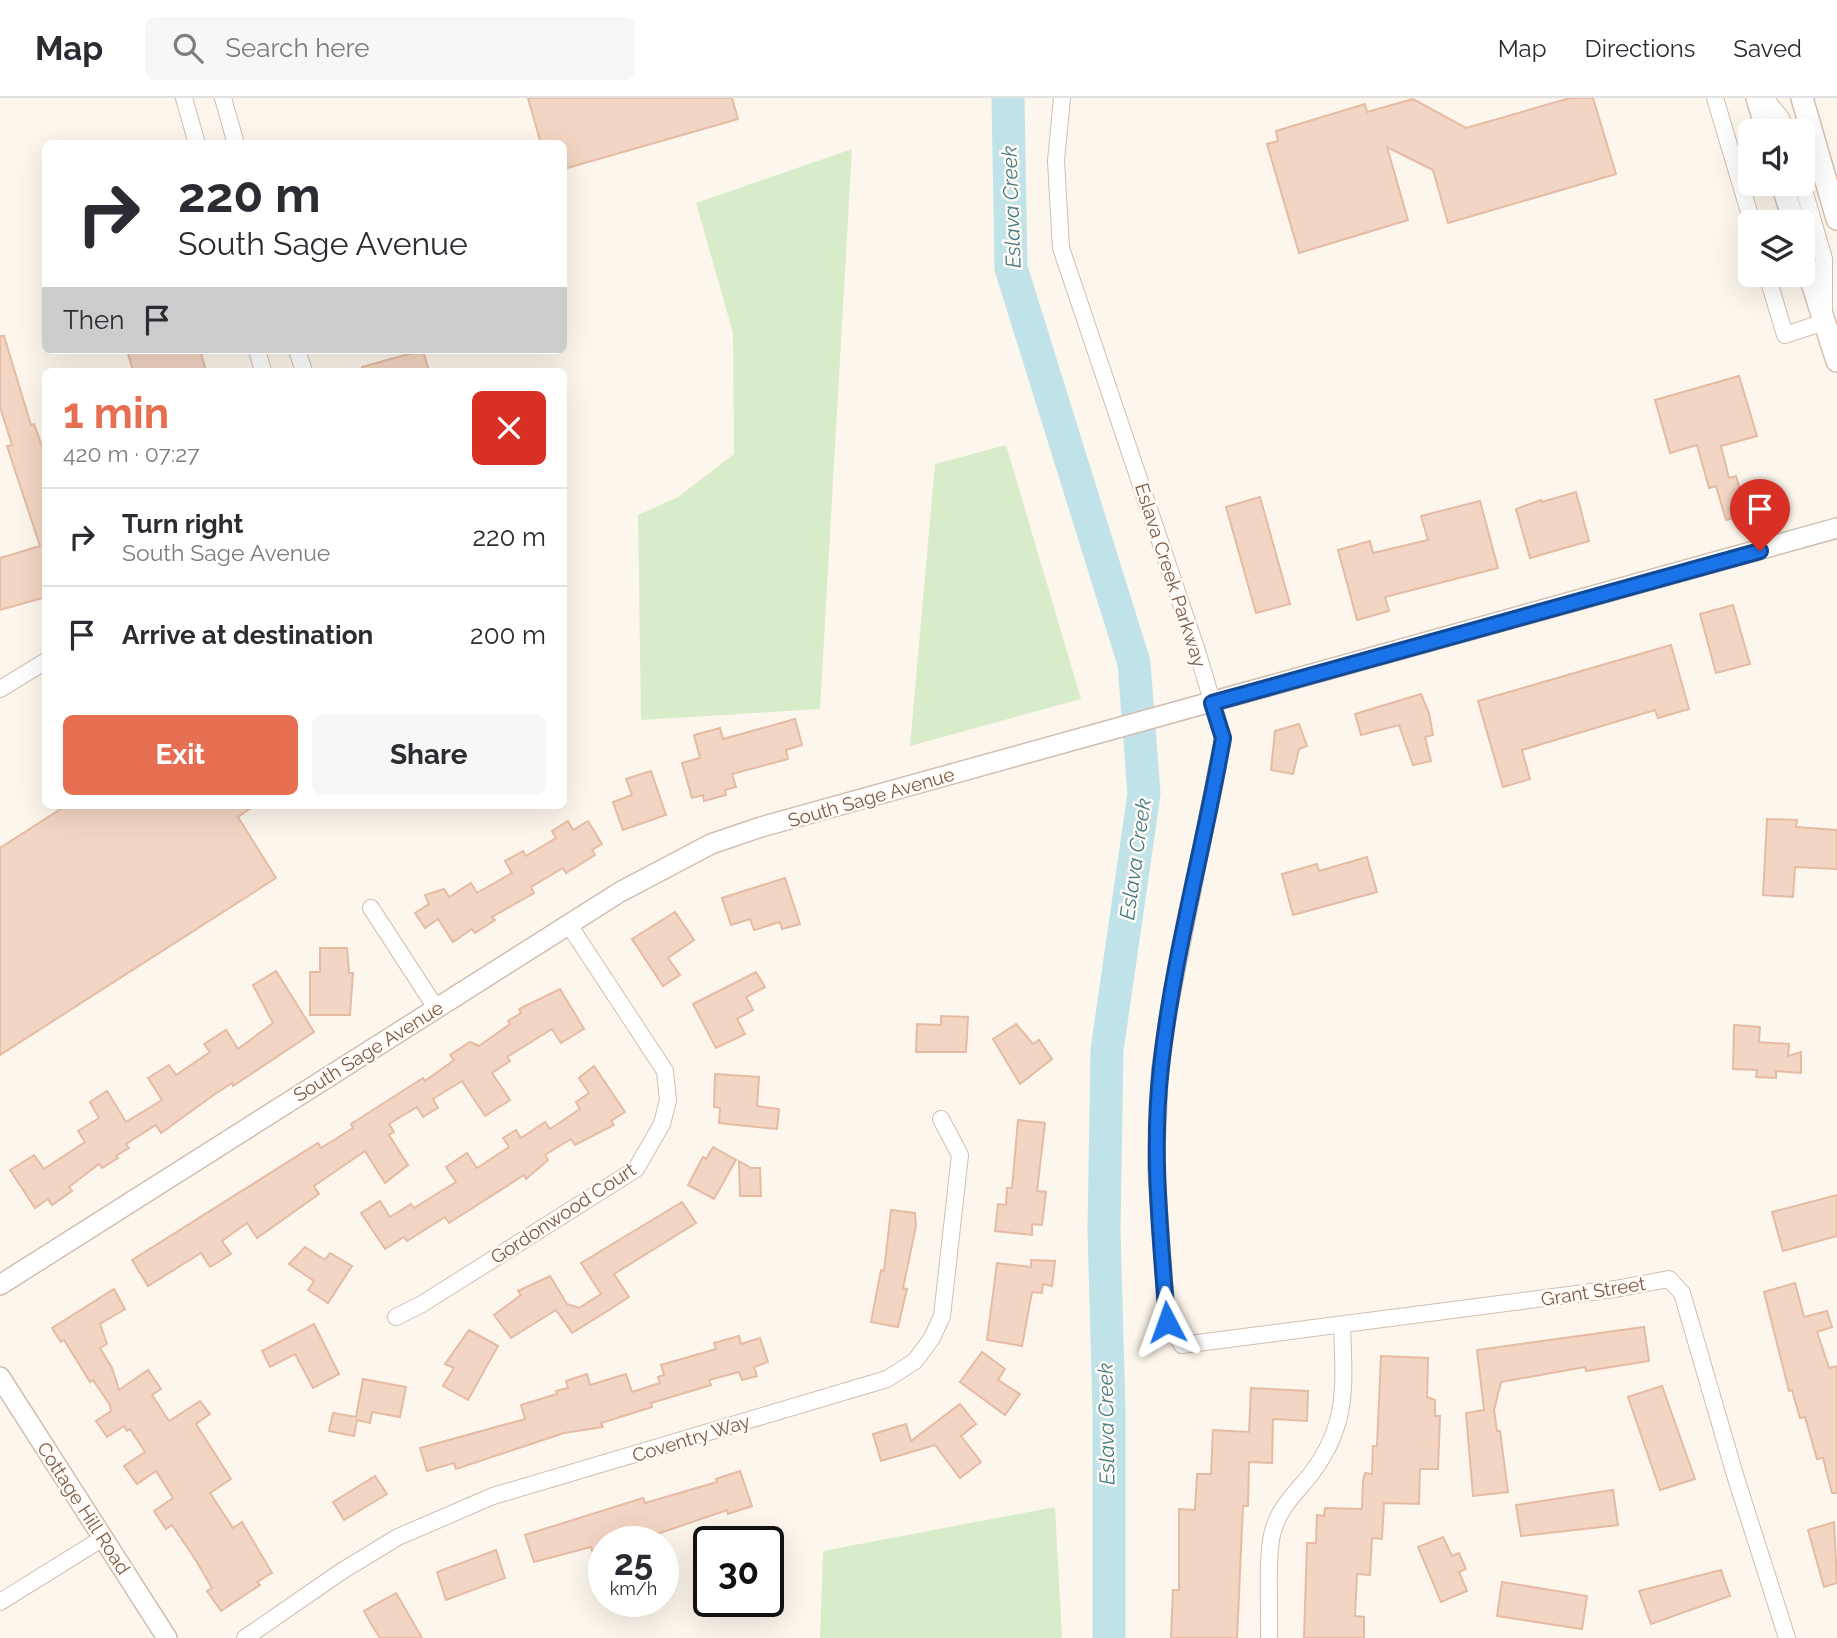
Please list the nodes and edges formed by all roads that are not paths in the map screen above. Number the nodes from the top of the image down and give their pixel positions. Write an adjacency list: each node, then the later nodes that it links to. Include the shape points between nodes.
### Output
1 (184, 98): 10 (street)
2 (223, 98): 11 (street)
3 (1062, 98): 23 (street, Eslava Creek Parkway, via 1056,161 1061,248)
4 (1715, 98): 14 (street)
5 (1757, 98): 8 (main road)
6 (1765, 98): 9 (street)
7 (1802, 98): 12 (main road)
8 (1763, 119)
9 (1781, 119)
10 (196, 140)
11 (235, 140)
12 (1832, 185): 15 (main road)
13 (1806, 196): 18 (street, via 1824,259)
14 (1748, 210)
15 (1837, 219)
16 (1771, 287): 18 (street, via 1785,335)
17 (1813, 287): 18 (main road)
18 (1824, 322): 19 (main road)
19 (1837, 361)
20 (1837, 528): 23 (street, South Sage Avenue)
21 (42, 663): 22 (street)
22 (0, 689)
23 (1212, 703): 25 (street, South Sage Avenue, via 711,844); 31 (street, Eslava Creek Parkway, via 1223,738 1160,1069 1156,1167 1167,1322)
24 (371, 908): 26 (street)
25 (569, 925): 26 (street, South Sage Avenue); 29 (street, Gordonwood Court, via 665,1071 668,1100 662,1124 636,1169)
26 (436, 1009): 28 (street, South Sage Avenue)
27 (941, 1119): 36 (street, Coventry Way, via 960,1155 948,1279 942,1316 915,1361 887,1379 493,1496 435,1519 342,1571)
28 (0, 1285)
29 (396, 1317)
30 (1342, 1326): 31 (street, Grant Street); 37 (street, via 1345,1396 1339,1424 1329,1449 1283,1505 1272,1533); 38 (street, Grant Street, via 1669,1279 1682,1293)
31 (1182, 1345)
32 (0, 1377): 33 (street, Cottage Hill Road)
33 (103, 1538): 34 (street); 35 (street, Cottage Hill Road)
34 (0, 1602)
35 (167, 1638)
36 (245, 1638)
37 (1269, 1638)
38 (1787, 1638)

